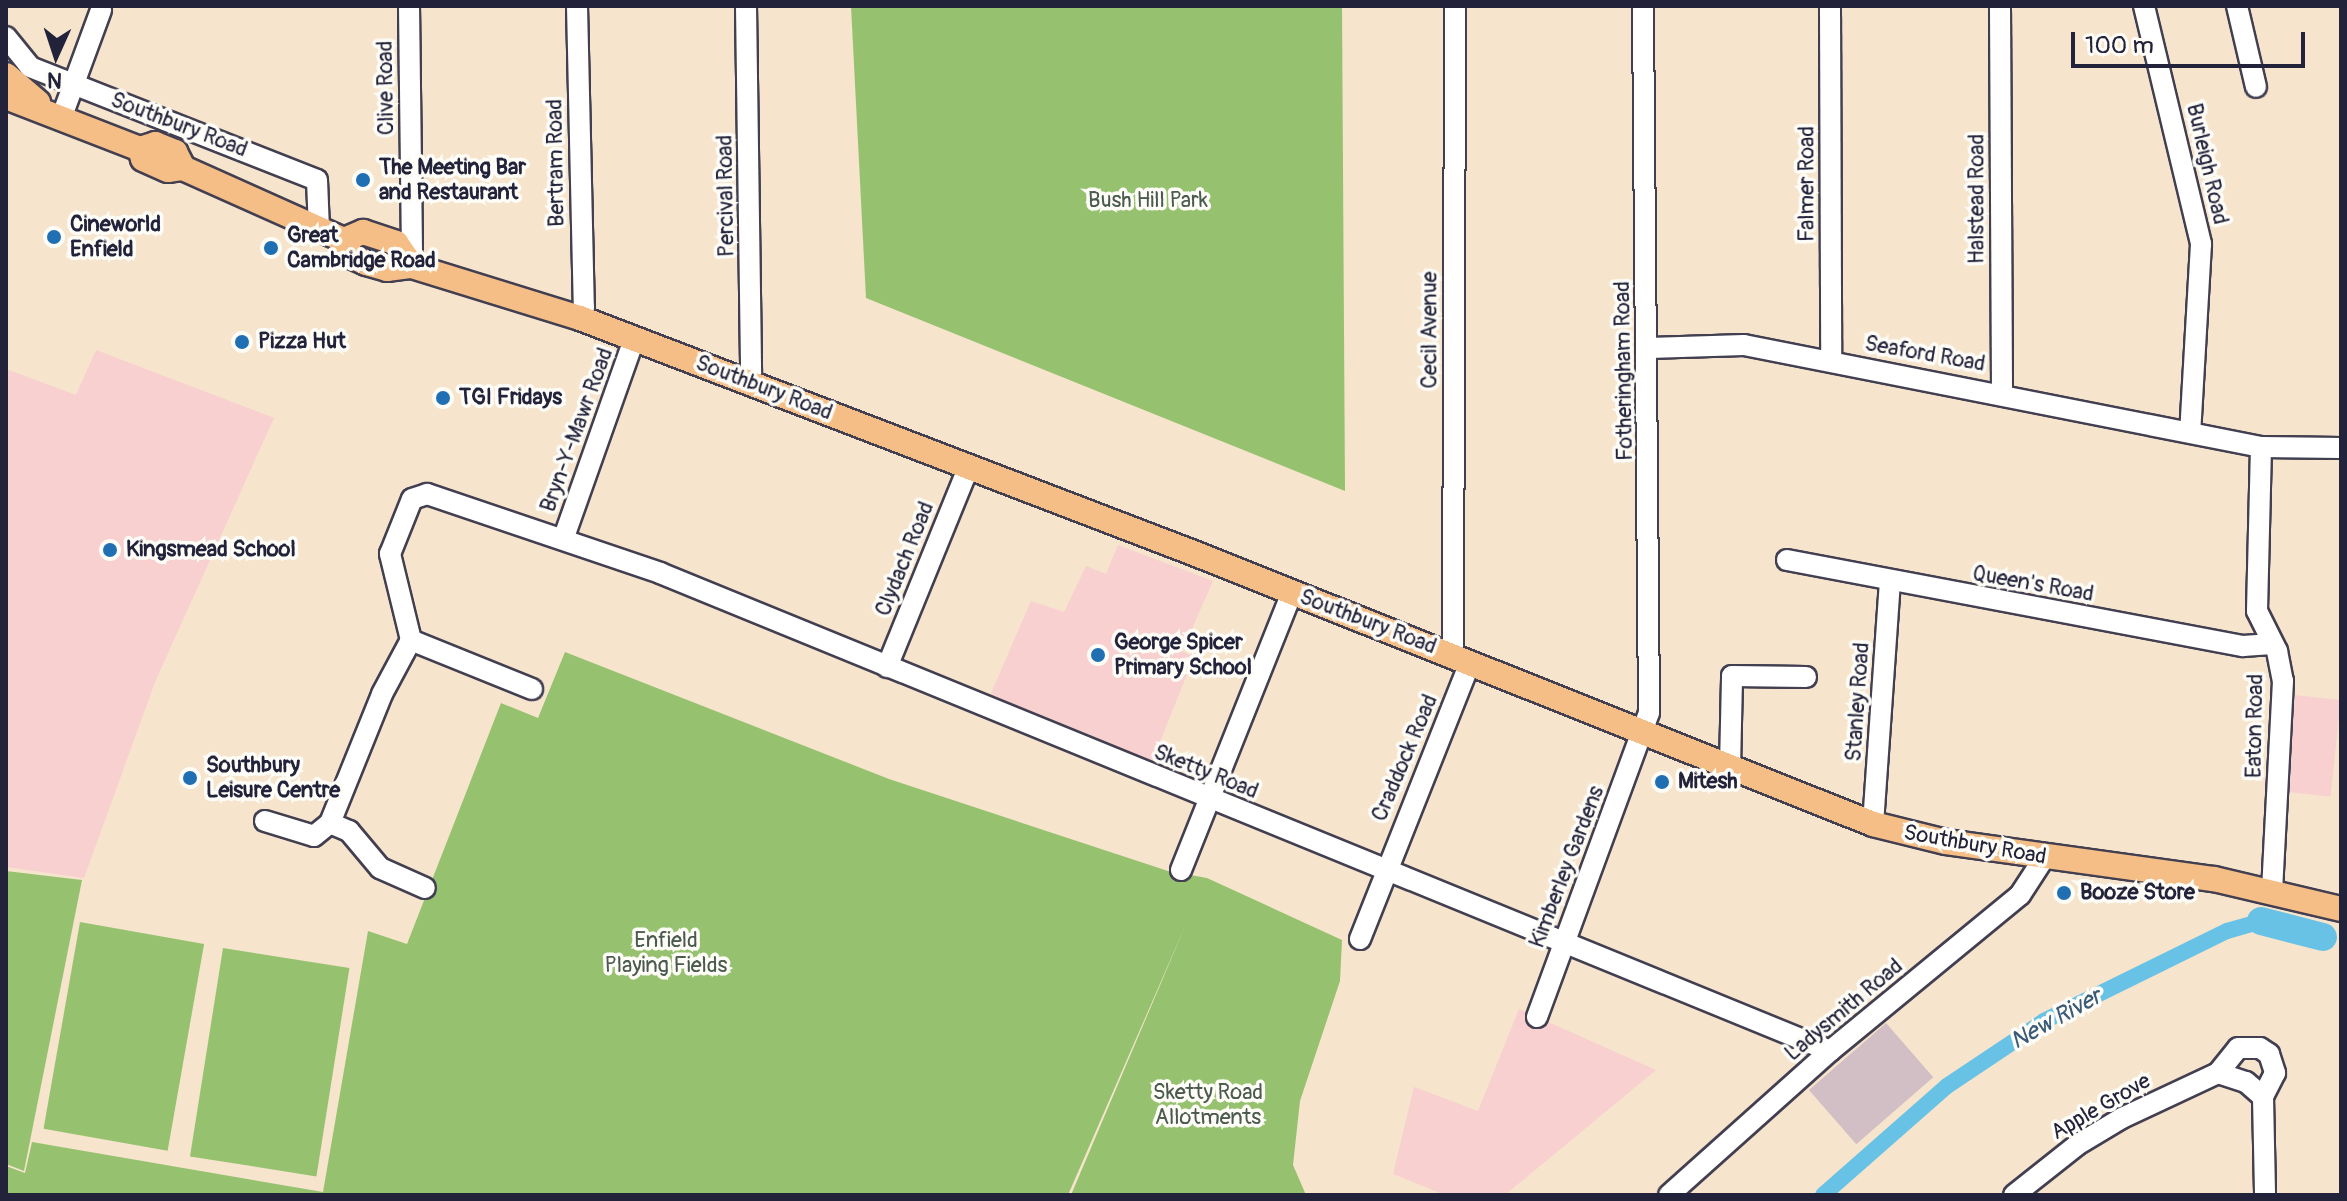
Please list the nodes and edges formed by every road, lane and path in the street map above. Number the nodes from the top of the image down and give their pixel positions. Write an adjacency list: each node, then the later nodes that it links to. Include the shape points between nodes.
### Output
1 (409, 6): 18 (street, Clive Road)
2 (577, 6): 19 (street, Bertram Road, via 584,307)
3 (746, 6): 23 (street, Percival Road)
4 (1455, 6): 35 (street, Cecil Avenue)
5 (1643, 6): 21 (street, Fotheringham Road)
6 (1830, 6): 22 (street, Falmer Road)
7 (2000, 6): 24 (street, Halstead Road)
8 (2144, 6): 25 (street, Burleigh Road, via 2201,244)
9 (2237, 6): 14 (street)
10 (101, 10): 13 (street)
11 (6, 37): 13 (street, Southbury Road, via 30,67)
12 (6, 75): 16 (main road, Southbury Road)
13 (74, 85): 16 (street); 17 (street, Southbury Road, via 317,180)
14 (2256, 87)
15 (6, 97): 16 (main road, Southbury Road)
16 (53, 112): 17 (main road, Southbury Road, via 140,149 143,159 168,170 183,168)
17 (319, 230): 18 (main road, Southbury Road, via 344,240 351,256 366,263 387,269)
18 (412, 266): 19 (main road, Southbury Road)
19 (580, 318): 20 (main road, Southbury Road)
20 (634, 339): 23 (main road, Southbury Road); 29 (street, Bryn-Y-Mawr Road)
21 (1649, 348): 22 (street, Seaford Road, via 1744,345); 39 (street, Fotheringham Road)
22 (1831, 361): 24 (street, Seaford Road)
23 (751, 384): 28 (main road, Southbury Road)
24 (2002, 392): 25 (street, Seaford Road)
25 (2190, 432): 26 (street)
26 (2261, 447): 27 (street); 34 (street, Eaton Road, via 2260,621)
27 (2341, 448)
28 (968, 469): 32 (main road, Southbury Road); 36 (street, Clydach Road)
29 (564, 537): 33 (street, Sketty Road, via 542,535 427,494 412,499 390,554); 36 (street, Sketty Road)
30 (1787, 560): 31 (street, Queen's Road)
31 (1890, 583): 34 (street, Queen's Road, via 2243,646); 44 (street, Stanley Road)
32 (1292, 592): 35 (main road, Southbury Road); 41 (street)
33 (411, 640): 38 (street); 43 (street, via 382,694)
34 (2272, 644): 49 (street, Eaton Road, via 2283,681)
35 (1461, 659): 39 (main road, Southbury Road); 47 (street, Craddock Road)
36 (887, 667): 41 (street, Sketty Road)
37 (1806, 677): 40 (street, via 1732,676)
38 (532, 689)
39 (1646, 724): 40 (main road, Southbury Road); 52 (street, Kimberley Gardens)
40 (1730, 767): 44 (main road, Southbury Road)
41 (1210, 800): 46 (street); 47 (street, Sketty Road)
42 (265, 821): 43 (street, via 314,836)
43 (330, 823): 48 (street, via 349,831 380,868)
44 (1873, 824): 45 (main road, Southbury Road)
45 (2044, 858): 49 (main road, Southbury Road); 54 (street, Ladysmith Road, via 2020,895)
46 (1181, 870)
47 (1383, 871): 51 (street, Craddock Road); 52 (street, Sketty Road)
48 (425, 888)
49 (2272, 892): 50 (main road, Southbury Road)
50 (2341, 909)
51 (1360, 939)
52 (1563, 943): 53 (street, Kimberley Gardens); 54 (street, Sketty Road)
53 (1537, 1017)
54 (1830, 1051): 57 (street, Ladysmith Road)
55 (2218, 1073): 56 (street, via 2246,1082); 56 (street, Apple Grove, via 2238,1048 2260,1048 2269,1054 2275,1073); 58 (street, Apple Grove, via 2110,1124)
56 (2263, 1097): 59 (street, Apple Grove)
57 (1669, 1195)
58 (2014, 1195)
59 (2265, 1195)

